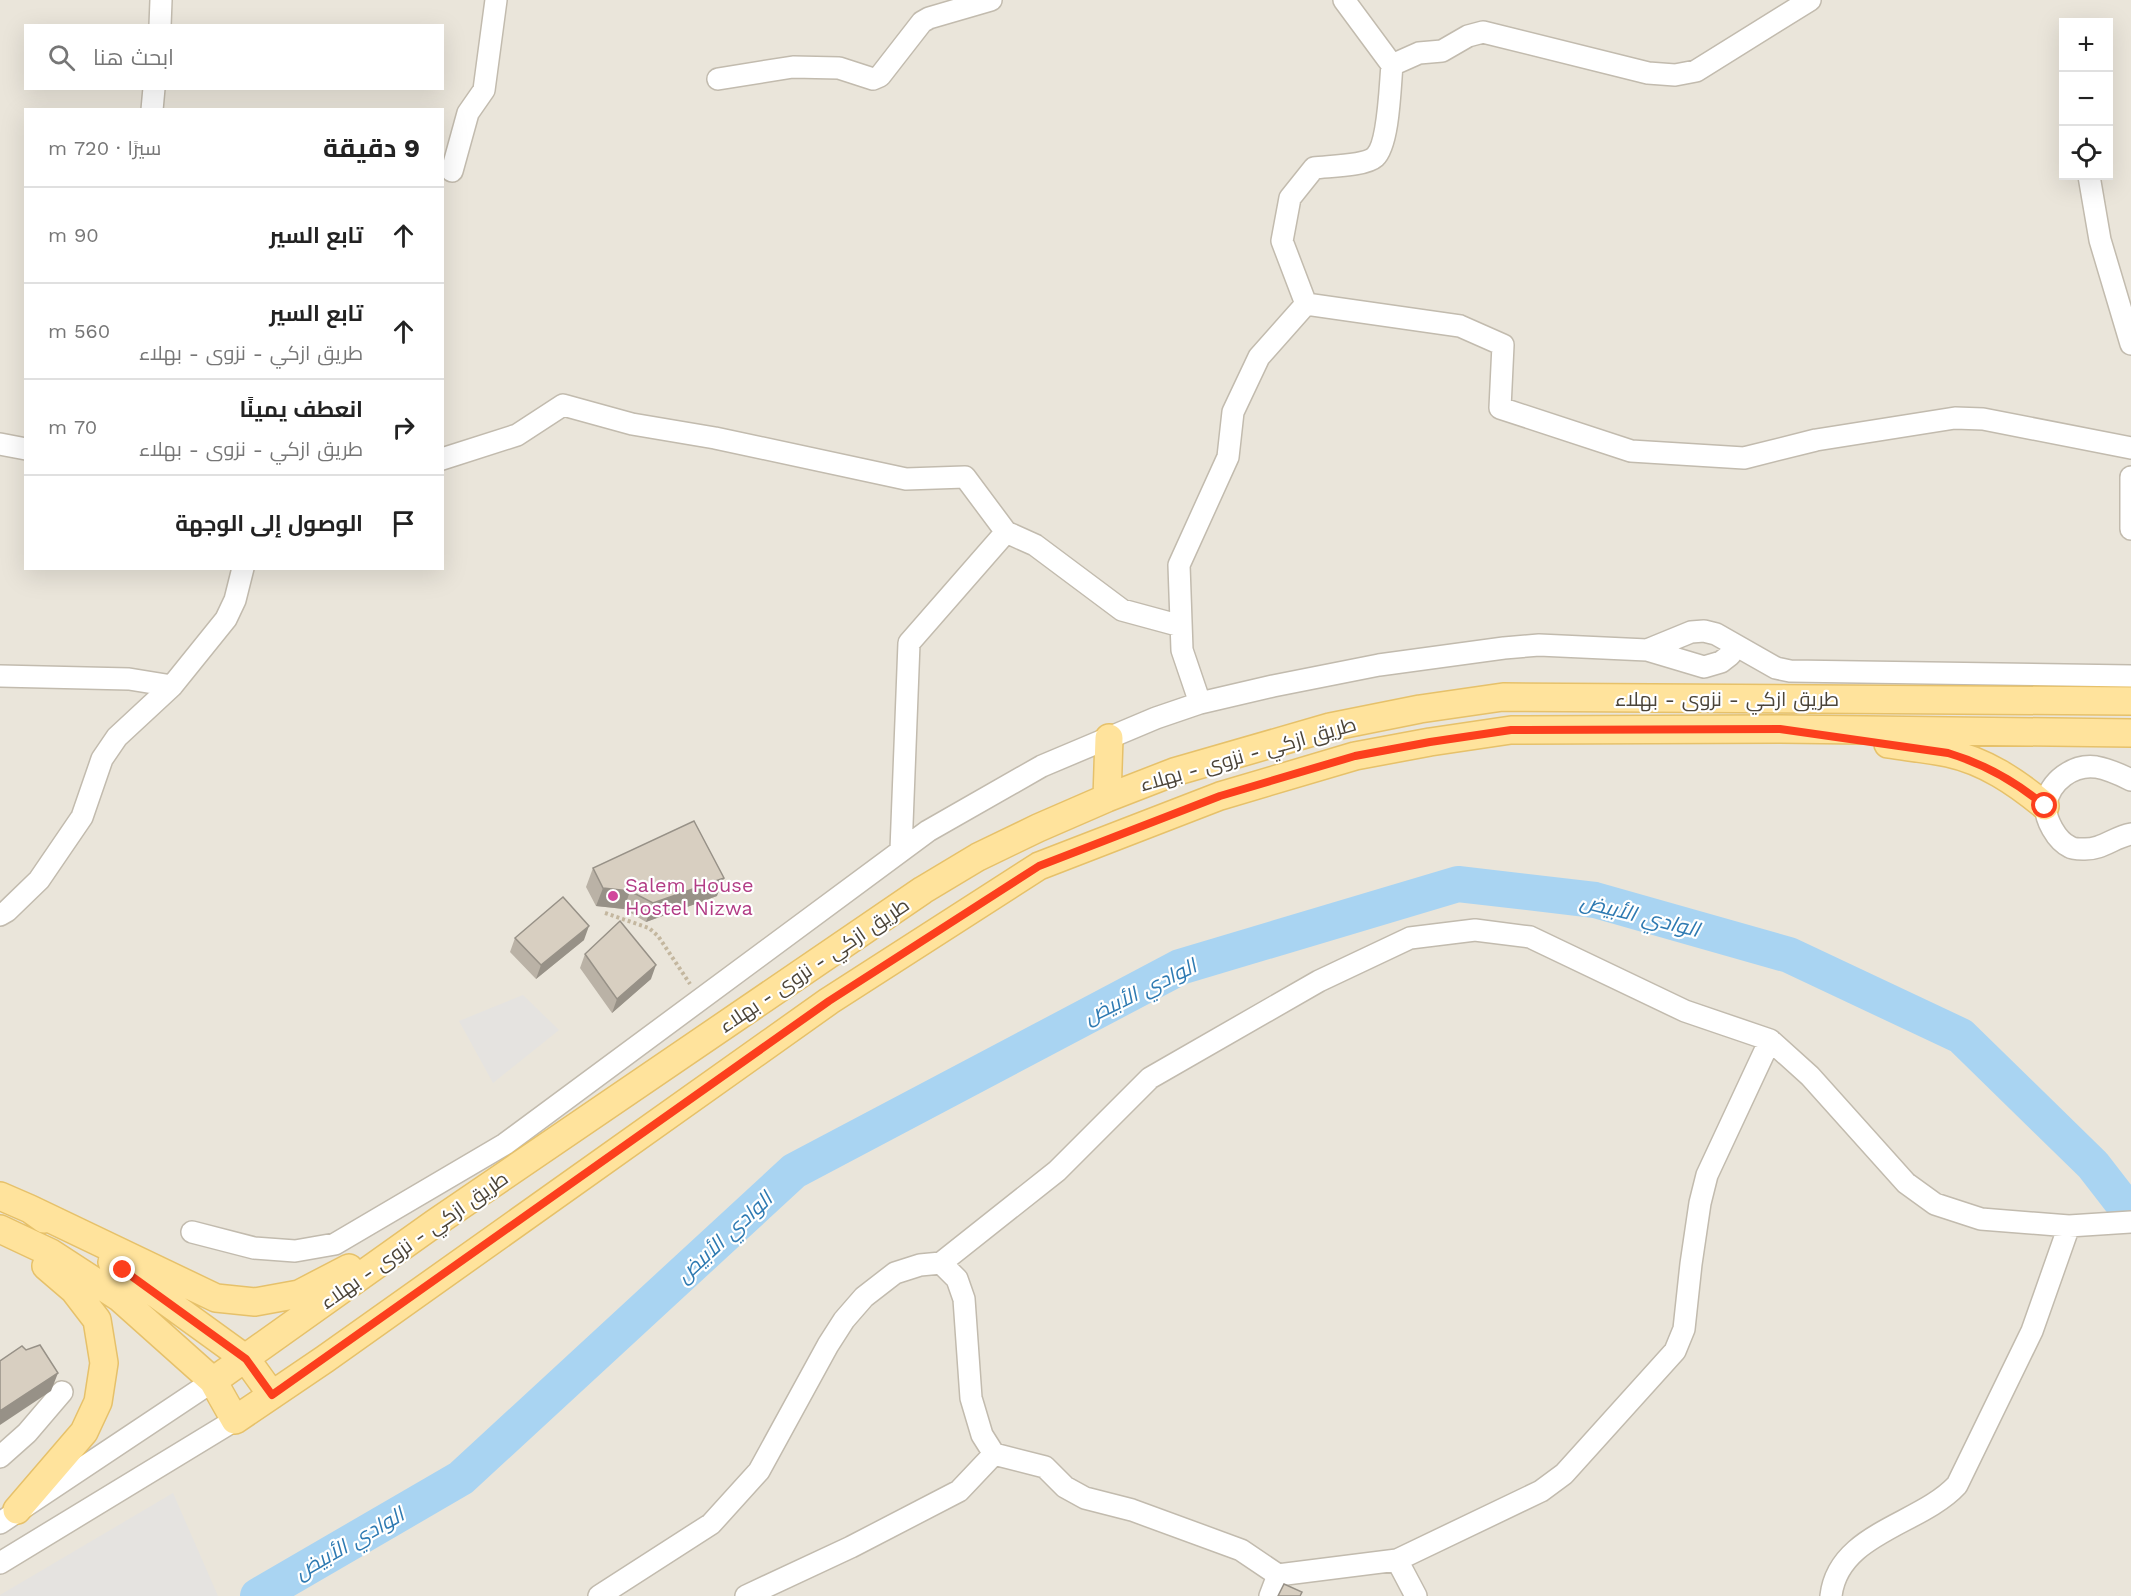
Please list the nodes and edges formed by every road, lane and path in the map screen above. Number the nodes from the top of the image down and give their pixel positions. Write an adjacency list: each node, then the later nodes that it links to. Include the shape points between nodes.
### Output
1 (161, 0): 6 (street)
2 (496, 0): 11 (street, via 484,90 468,113)
3 (991, 0): 8 (street, via 922,22 880,76 873,79 839,68 793,67)
4 (1344, 0): 7 (street)
5 (1810, 0): 7 (street, via 1696,71 1675,75 1648,74 1483,32 1442,51 1419,53)
6 (160, 24)
7 (1392, 64): 13 (street, via 1384,140 1375,157 1361,163 1314,168 1290,198 1282,241)
8 (718, 79)
9 (154, 90): 10 (street)
10 (152, 108)
11 (452, 171)
12 (2090, 180): 14 (street, via 2100,240)
13 (1306, 304): 16 (street, via 1460,326 1492,340 1503,345 1500,408 1631,450 1744,458 1816,440 1955,418 1983,419); 23 (street, via 1259,357 1233,412 1227,457 1179,566)
14 (2131, 344)
15 (0, 444): 17 (street)
16 (2131, 448)
17 (24, 449)
18 (444, 458): 21 (street, via 517,435 563,405 632,424 906,479 965,477)
19 (2131, 477): 20 (street)
20 (2131, 529)
21 (1006, 532): 23 (street, via 1035,545 1122,610); 38 (street, via 909,644)
22 (242, 570): 28 (street, via 235,600 225,619)
23 (1181, 626): 30 (street, via 1182,650)
24 (1731, 643): 25 (street, via 1716,634 1691,632); 25 (street, via 1730,655 1704,667); 27 (street, via 1776,668 1790,671)
25 (1647, 650): 30 (street, via 1539,645 1504,648 1379,665)
26 (0, 676): 28 (street, via 129,679)
27 (2131, 676)
28 (172, 686): 40 (street, via 117,737 102,759 82,817 39,880)
29 (2131, 701): 35 (main road, طريق ازكي - نزوى - بهلاء, via 1503,698 1330,727 1174,772)
30 (1200, 703): 33 (street)
31 (1780, 729): 32 (main road, طريق ازكي - نزوى - بهلاء); 36 (main road, via 1973,760 2001,773); 55 (main road, طريق ازكي - نزوى - بهلاء, via 1511,730 1419,744 1355,756 1220,796 1039,866 829,1001)
32 (2131, 733)
33 (1109, 738): 35 (main road); 38 (street, via 1042,766)
34 (2131, 780): 36 (street, via 2096,767 2082,768 2064,774)
35 (1107, 798): 46 (main road, طريق ازكي - نزوى - بهلاء, via 978,857 923,890)
36 (2045, 806): 37 (street, via 2049,822 2071,848 2103,847)
37 (2131, 834)
38 (901, 850): 41 (street)
39 (605, 913): 41 (path, via 649,928 658,936)
40 (0, 915)
41 (700, 999): 49 (street, via 505,1144 335,1244 295,1251 254,1248)
42 (1770, 1040): 47 (street, via 1810,1076 1906,1183 1935,1204 1981,1219); 51 (street, via 1685,1011 1530,938 1475,930 1410,938 1319,981 1150,1078 1057,1171); 60 (street, via 1707,1175 1698,1213 1683,1329 1675,1351 1564,1474 1541,1491)
43 (0, 1196): 44 (main road)
44 (30, 1209): 46 (main road, via 216,1298 255,1302 299,1294); 52 (main road)
45 (2131, 1222): 47 (street)
46 (435, 1223): 52 (main road, طريق ازكي - نزوى - بهلاء)
47 (2069, 1226): 67 (street, via 2032,1331 1957,1485 1850,1555 1838,1571)
48 (0, 1229): 53 (main road, via 51,1253 120,1298)
49 (192, 1232)
50 (0, 1235): 59 (main road, via 33,1255 74,1290 97,1320 104,1363 98,1402 84,1432)
51 (941, 1263): 57 (street, via 957,1279 964,1299 971,1398 982,1436); 63 (street, via 894,1274 864,1297 828,1345 759,1470 711,1524)
52 (246, 1359): 53 (main road, طريق ازكي - نزوى - بهلاء); 55 (main road)
53 (213, 1381): 56 (main road); 59 (street)
54 (62, 1392): 58 (street)
55 (272, 1395): 56 (main road, طريق ازكي - نزوى - بهلاء)
56 (235, 1420): 61 (street)
57 (994, 1454): 62 (street, via 1045,1467 1065,1487 1085,1498 1132,1510 1241,1550); 64 (street, via 959,1491)
58 (0, 1457)
59 (9, 1516)
60 (1397, 1560): 62 (street); 66 (street)
61 (0, 1563)
62 (1278, 1575): 65 (street)
63 (598, 1596)
64 (746, 1596)
65 (1270, 1596)
66 (1416, 1596)
67 (1832, 1596)

